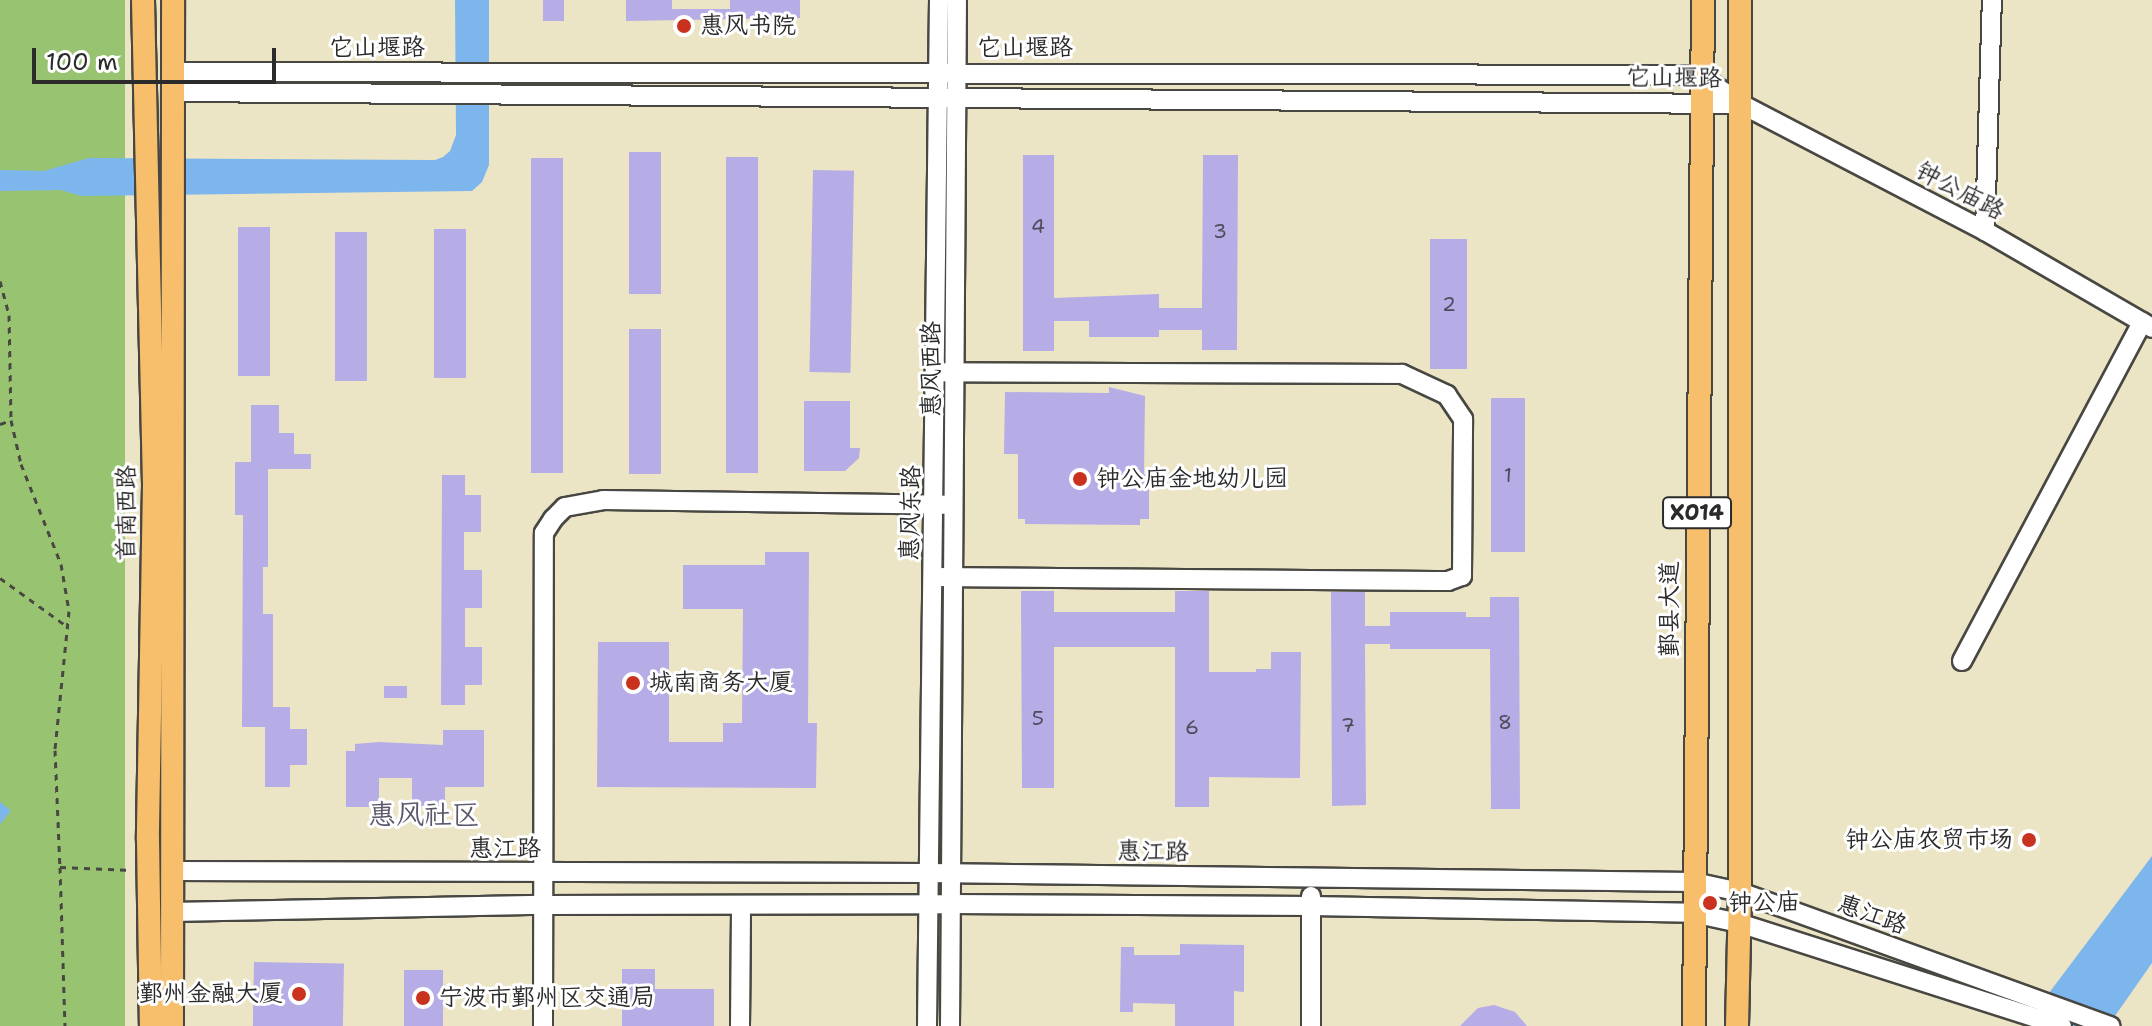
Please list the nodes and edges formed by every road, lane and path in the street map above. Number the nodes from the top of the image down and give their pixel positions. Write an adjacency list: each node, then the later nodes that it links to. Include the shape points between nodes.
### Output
1 (143, 0): 29 (main road, 首南西路, via 154,485)
2 (173, 0): 10 (main road, 首南西路)
3 (939, 0): 8 (street, 惠风东路)
4 (957, 0): 8 (street)
5 (1703, 0): 9 (main road, 鄞县大道 / X014)
6 (1740, 0): 13 (main road, X014)
7 (1992, 0): 14 (street)
8 (948, 72): 9 (street, 它山堰路); 10 (street, 它山堰路); 11 (street, 惠风东路)
9 (1700, 75): 12 (main road, 鄞县大道 / X014); 13 (street, 它山堰路)
10 (174, 82): 11 (street, 它山堰路); 30 (main road, 首南西路)
11 (948, 95): 12 (street, 它山堰路); 17 (street, 惠风东路); 18 (street, 惠风西路)
12 (1699, 101): 13 (street, 它山堰路); 35 (main road, 鄞县大道 / X014)
13 (1741, 104): 14 (street, 钟公庙路); 36 (main road, X014)
14 (1985, 231): 16 (street, 钟公庙路)
15 (0, 281): 19 (path, via 9,315)
16 (2147, 325): 27 (street)
17 (936, 372): 18 (street); 22 (street, 惠风东路)
18 (956, 372): 21 (street, 惠风西路); 24 (street, via 1402,374 1447,395 1463,419 1462,576 1448,581)
19 (11, 420): 20 (path); 26 (path, via 21,464 61,564)
20 (0, 424)
21 (955, 505): 22 (street); 24 (street, 惠风西路)
22 (935, 506): 23 (street, 惠风东路); 31 (street, via 603,500 565,507 544,533)
23 (934, 577): 24 (street); 32 (street, 惠风东路)
24 (954, 577): 33 (street, 惠风西路)
25 (0, 578): 26 (path)
26 (68, 627): 28 (path, via 55,750)
27 (1962, 661)
28 (60, 867): 29 (path); 46 (path)
29 (148, 870): 47 (main road, 首南西路)
30 (172, 871): 31 (street, 惠江路); 42 (main road, 首南西路)
31 (544, 873): 32 (street, 惠江路); 39 (street)
32 (928, 873): 33 (street, 惠江路); 37 (street, 惠风东路)
33 (951, 874): 34 (street, 惠江路); 38 (street, 惠风西路)
34 (1311, 878): 35 (street, 惠江路); 41 (street)
35 (1694, 882): 36 (street, 惠江路); 43 (main road, 鄞县大道 / X014)
36 (1740, 892): 44 (main road, X014); 45 (street, 惠江路)
37 (928, 904): 38 (street, 惠江路); 40 (street, 惠江路); 51 (street, 惠风东路)
38 (950, 904): 41 (street, 惠江路); 52 (street, 惠风西路)
39 (543, 905): 40 (street, 惠江路); 42 (street, 惠江路); 49 (street)
40 (741, 905): 50 (street)
41 (1311, 906): 43 (street, 惠江路); 53 (street)
42 (171, 912): 48 (main road, 首南西路)
43 (1693, 913): 44 (street, 惠江路); 54 (main road, 鄞县大道 / X014)
44 (1739, 923): 45 (street, 惠江路); 55 (main road, X014)
45 (2021, 1003): 56 (street, 惠江路); 57 (street, 惠江路)
46 (65, 1026)
47 (151, 1026)
48 (172, 1026)
49 (543, 1026)
50 (740, 1026)
51 (927, 1026)
52 (950, 1026)
53 (1311, 1026)
54 (1694, 1026)
55 (1737, 1026)
56 (2062, 1026)
57 (2110, 1026)

